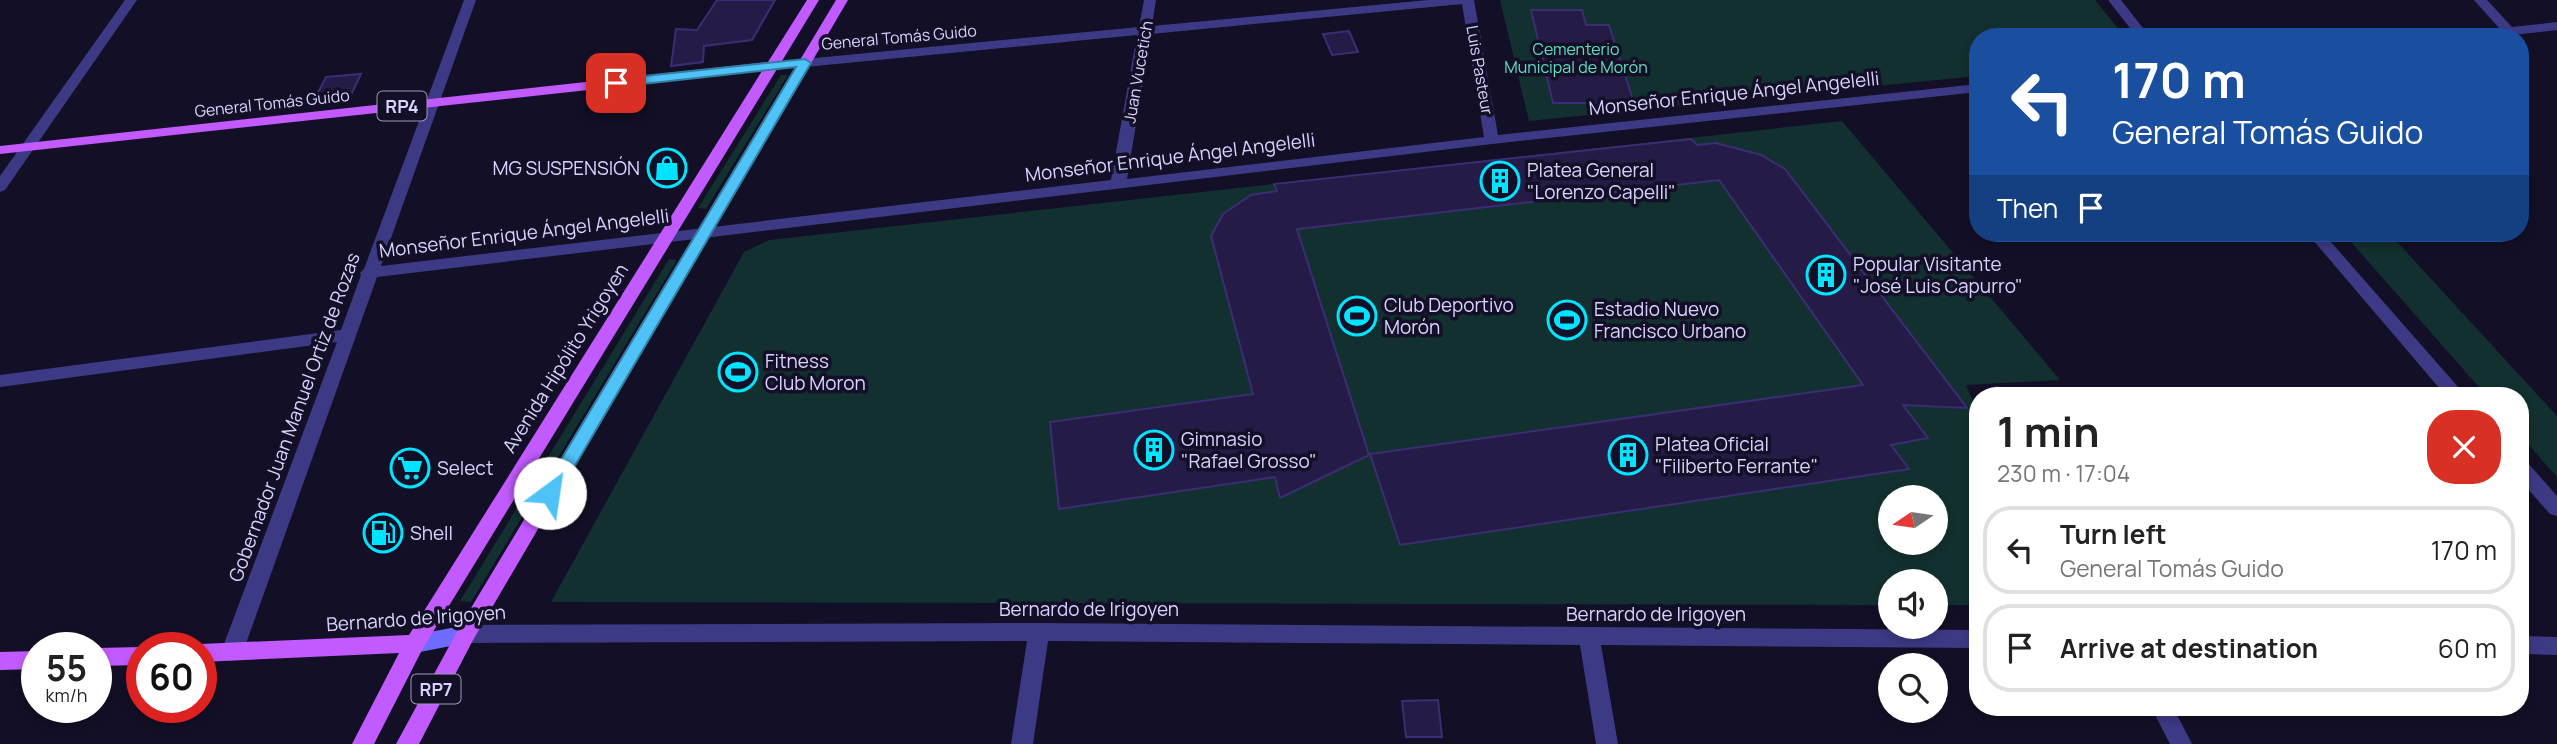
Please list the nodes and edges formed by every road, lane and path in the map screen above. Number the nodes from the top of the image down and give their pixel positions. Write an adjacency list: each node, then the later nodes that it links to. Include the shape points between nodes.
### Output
1 (131, 0): 19 (street)
2 (470, 0): 17 (street, Gobernador Juan Manuel Ortiz de Rozas)
3 (813, 0): 15 (main road, Avenida Hipólito Yrigoyen)
4 (842, 0): 14 (main road)
5 (1150, 0): 13 (street, Juan Vucetich)
6 (1468, 0): 13 (street, General Tomás Guido); 18 (street, Luis Pasteur)
7 (2114, 0): 10 (street)
8 (2480, 0): 11 (street)
9 (2557, 26): 12 (street)
10 (2137, 28)
11 (2505, 28)
12 (2529, 29)
13 (1146, 32): 14 (street, General Tomás Guido); 21 (street, Juan Vucetich)
14 (805, 63): 15 (main road, General Tomás Guido / RP4); 23 (main road)
15 (772, 66): 17 (main road, General Tomás Guido / RP4); 24 (main road, Avenida Hipólito Yrigoyen)
16 (1969, 89): 18 (street, Monseñor Enrique Ángel Angelelli)
17 (433, 103): 19 (main road, General Tomás Guido / RP4); 26 (street, Gobernador Juan Manuel Ortiz de Rozas)
18 (1492, 140): 21 (street, Monseñor Enrique Ángel Angelelli)
19 (28, 147): 20 (main road, General Tomás Guido / RP4); 22 (street)
20 (0, 150)
21 (1118, 185): 23 (street, Monseñor Enrique Ángel Angelelli)
22 (0, 187)
23 (705, 234): 24 (street, Monseñor Enrique Ángel Angelelli); 33 (main road)
24 (667, 237): 26 (street, Monseñor Enrique Ángel Angelelli); 36 (main road, Avenida Hipólito Yrigoyen)
25 (2323, 242): 29 (street)
26 (368, 273): 27 (street, Gobernador Juan Manuel Ortiz de Rozas)
27 (346, 335): 28 (street); 40 (street, Gobernador Juan Manuel Ortiz de Rozas)
28 (0, 382)
29 (2449, 387)
30 (2529, 477): 31 (street)
31 (2557, 509)
32 (1039, 632): 33 (street, Bernardo de Irigoyen); 34 (street, Bernardo de Irigoyen); 46 (street)
33 (466, 634): 36 (main road, Bernardo de Irigoyen); 45 (main road, RP7)
34 (1589, 636): 35 (street, Bernardo de Irigoyen); 47 (street)
35 (1969, 639)
36 (415, 644): 40 (main road, Bernardo de Irigoyen); 44 (main road, Avenida Hipólito Yrigoyen / RP7)
37 (2529, 645): 38 (street)
38 (2557, 646)
39 (217, 652): 40 (main road, Bernardo de Irigoyen)
40 (232, 652)
41 (21, 660): 42 (main road)
42 (0, 661)
43 (2167, 716): 48 (street)
44 (363, 744)
45 (407, 744)
46 (1022, 744)
47 (1607, 744)
48 (2181, 744)

